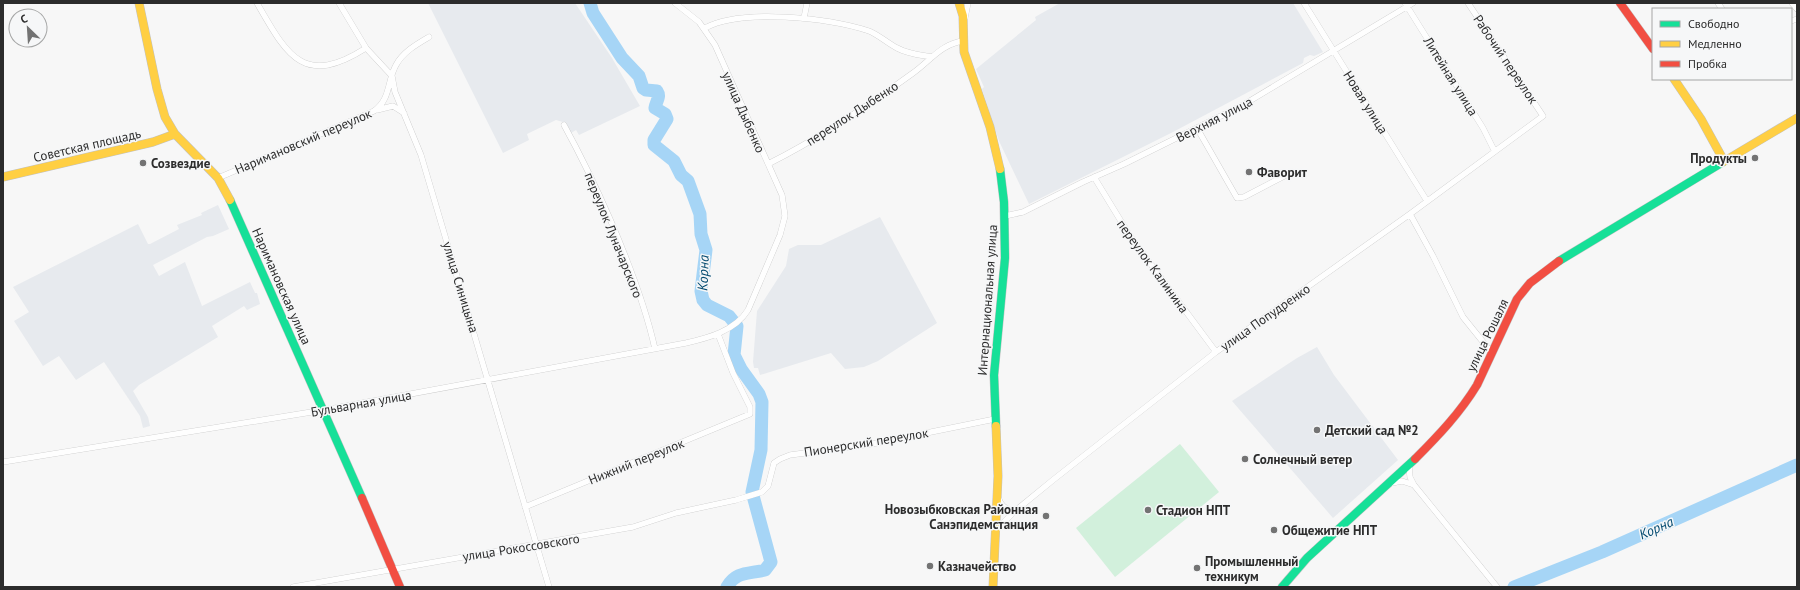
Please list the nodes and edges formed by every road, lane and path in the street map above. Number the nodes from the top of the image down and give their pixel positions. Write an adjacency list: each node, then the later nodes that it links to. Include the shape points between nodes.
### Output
1 (139, 3): 32 (main road, Наримановская улица, via 161,103)
2 (257, 3): 20 (street, via 283,46 291,55 307,64 334,65)
3 (339, 3): 20 (street, улица Синицына)
4 (676, 3): 16 (street, улица Дыбенко)
5 (806, 3): 15 (street)
6 (959, 3): 17 (main road, Интернациональная улица, via 963,16)
7 (968, 3): 17 (street, Интернациональная улица)
8 (1304, 3): 22 (street, Новая улица)
9 (1413, 3): 13 (street, Верхняя улица)
10 (1468, 3): 28 (street, Рабочий переулок)
11 (1620, 3): 21 (main road)
12 (1792, 3): 14 (street)
13 (1406, 5): 22 (street, Верхняя улица); 33 (street, Литейная улица, via 1479,121)
14 (1797, 9)
15 (804, 18): 16 (street, via 731,19 716,22); 23 (street, via 867,31 902,51)
16 (705, 28): 35 (street, улица Дыбенко)
17 (963, 30): 19 (main road, Интернациональная улица)
18 (429, 37): 24 (street, Наримановский переулок, via 401,58)
19 (963, 41): 23 (street, переулок Дыбенко, via 947,45); 42 (main road, Интернациональная улица, via 966,59 994,142)
20 (366, 48): 24 (street, улица Синицына)
21 (1652, 48)
22 (1334, 51): 31 (street, Верхняя улица, via 1268,91); 40 (street, Новая улица)
23 (932, 57): 35 (street, переулок Дыбенко, via 913,73 845,118)
24 (392, 76): 26 (street, Наримановский переулок, via 385,99); 27 (street, улица Синицына)
25 (1675, 80): 34 (main road, via 1701,119)
26 (374, 112): 27 (street, via 393,106); 39 (street, Наримановский переулок)
27 (405, 115): 48 (street, улица Синицына, via 425,167)
28 (1543, 116): 33 (street, улица Попудренко)
29 (1797, 118): 34 (main road, улица Рошаля)
30 (564, 125): 45 (street, переулок Луначарского, via 617,237 646,313)
31 (1197, 128): 36 (street, via 1237,198 1244,197); 38 (street, Верхняя улица)
32 (175, 134): 37 (main road, Советская площадь, via 153,142); 39 (main road, Наримановская улица)
33 (1494, 150): 40 (street, улица Попудренко)
34 (1724, 161): 47 (main road, улица Рошаля, via 1556,263 1538,277 1524,290 1511,310)
35 (768, 164): 43 (street, улица Дыбенко, via 782,195 785,216 780,235)
36 (1290, 173)
37 (3, 177)
38 (1094, 177): 42 (street, Верхняя улица, via 1023,212); 46 (street, переулок Калинина, via 1130,236)
39 (218, 178): 49 (main road, Наримановская улица)
40 (1427, 201): 41 (street, улица Попудренко)
41 (1410, 214): 46 (street, улица Попудренко); 47 (street, via 1463,317)
42 (1005, 216): 50 (main road, Интернациональная улица, via 1005,258 994,369)
43 (742, 319): 44 (street, Бульварная улица)
44 (718, 334): 45 (street, Бульварная улица); 58 (street, Нижний переулок, via 750,407 750,414)
45 (655, 349): 48 (street, Бульварная улица)
46 (1216, 352): 57 (street, улица Попудренко)
47 (1492, 353): 52 (main road, улица Рошаля, via 1463,407)
48 (489, 380): 49 (street, Бульварная улица); 58 (street, улица Синицына)
49 (324, 410): 51 (street, Бульварная улица); 61 (main road, Наримановская улица)
50 (995, 418): 55 (street, Пионерский переулок, via 872,444 790,455 774,463 768,486); 56 (main road, Интернациональная улица)
51 (3, 462)
52 (1409, 466): 53 (main road, улица Рошаля); 54 (street)
53 (1387, 485): 54 (street, via 1402,481); 67 (main road, улица Рошаля, via 1307,558)
54 (1414, 485): 62 (street)
55 (758, 493): 60 (street, улица Рокоссовского, via 676,513 633,527)
56 (997, 495): 57 (street, via 1006,509 1013,510); 59 (main road, Интернациональная улица)
57 (1022, 506): 59 (street, улица Попудренко)
58 (524, 507): 60 (street, улица Синицына)
59 (996, 530): 66 (main road, Интернациональная улица)
60 (536, 544): 61 (street, улица Рокоссовского); 65 (street, улица Синицына)
61 (392, 569): 63 (street, улица Рокоссовского); 64 (main road, Наримановская улица)
62 (1495, 585)
63 (293, 587)
64 (400, 587)
65 (549, 587)
66 (993, 587)
67 (1282, 587)

